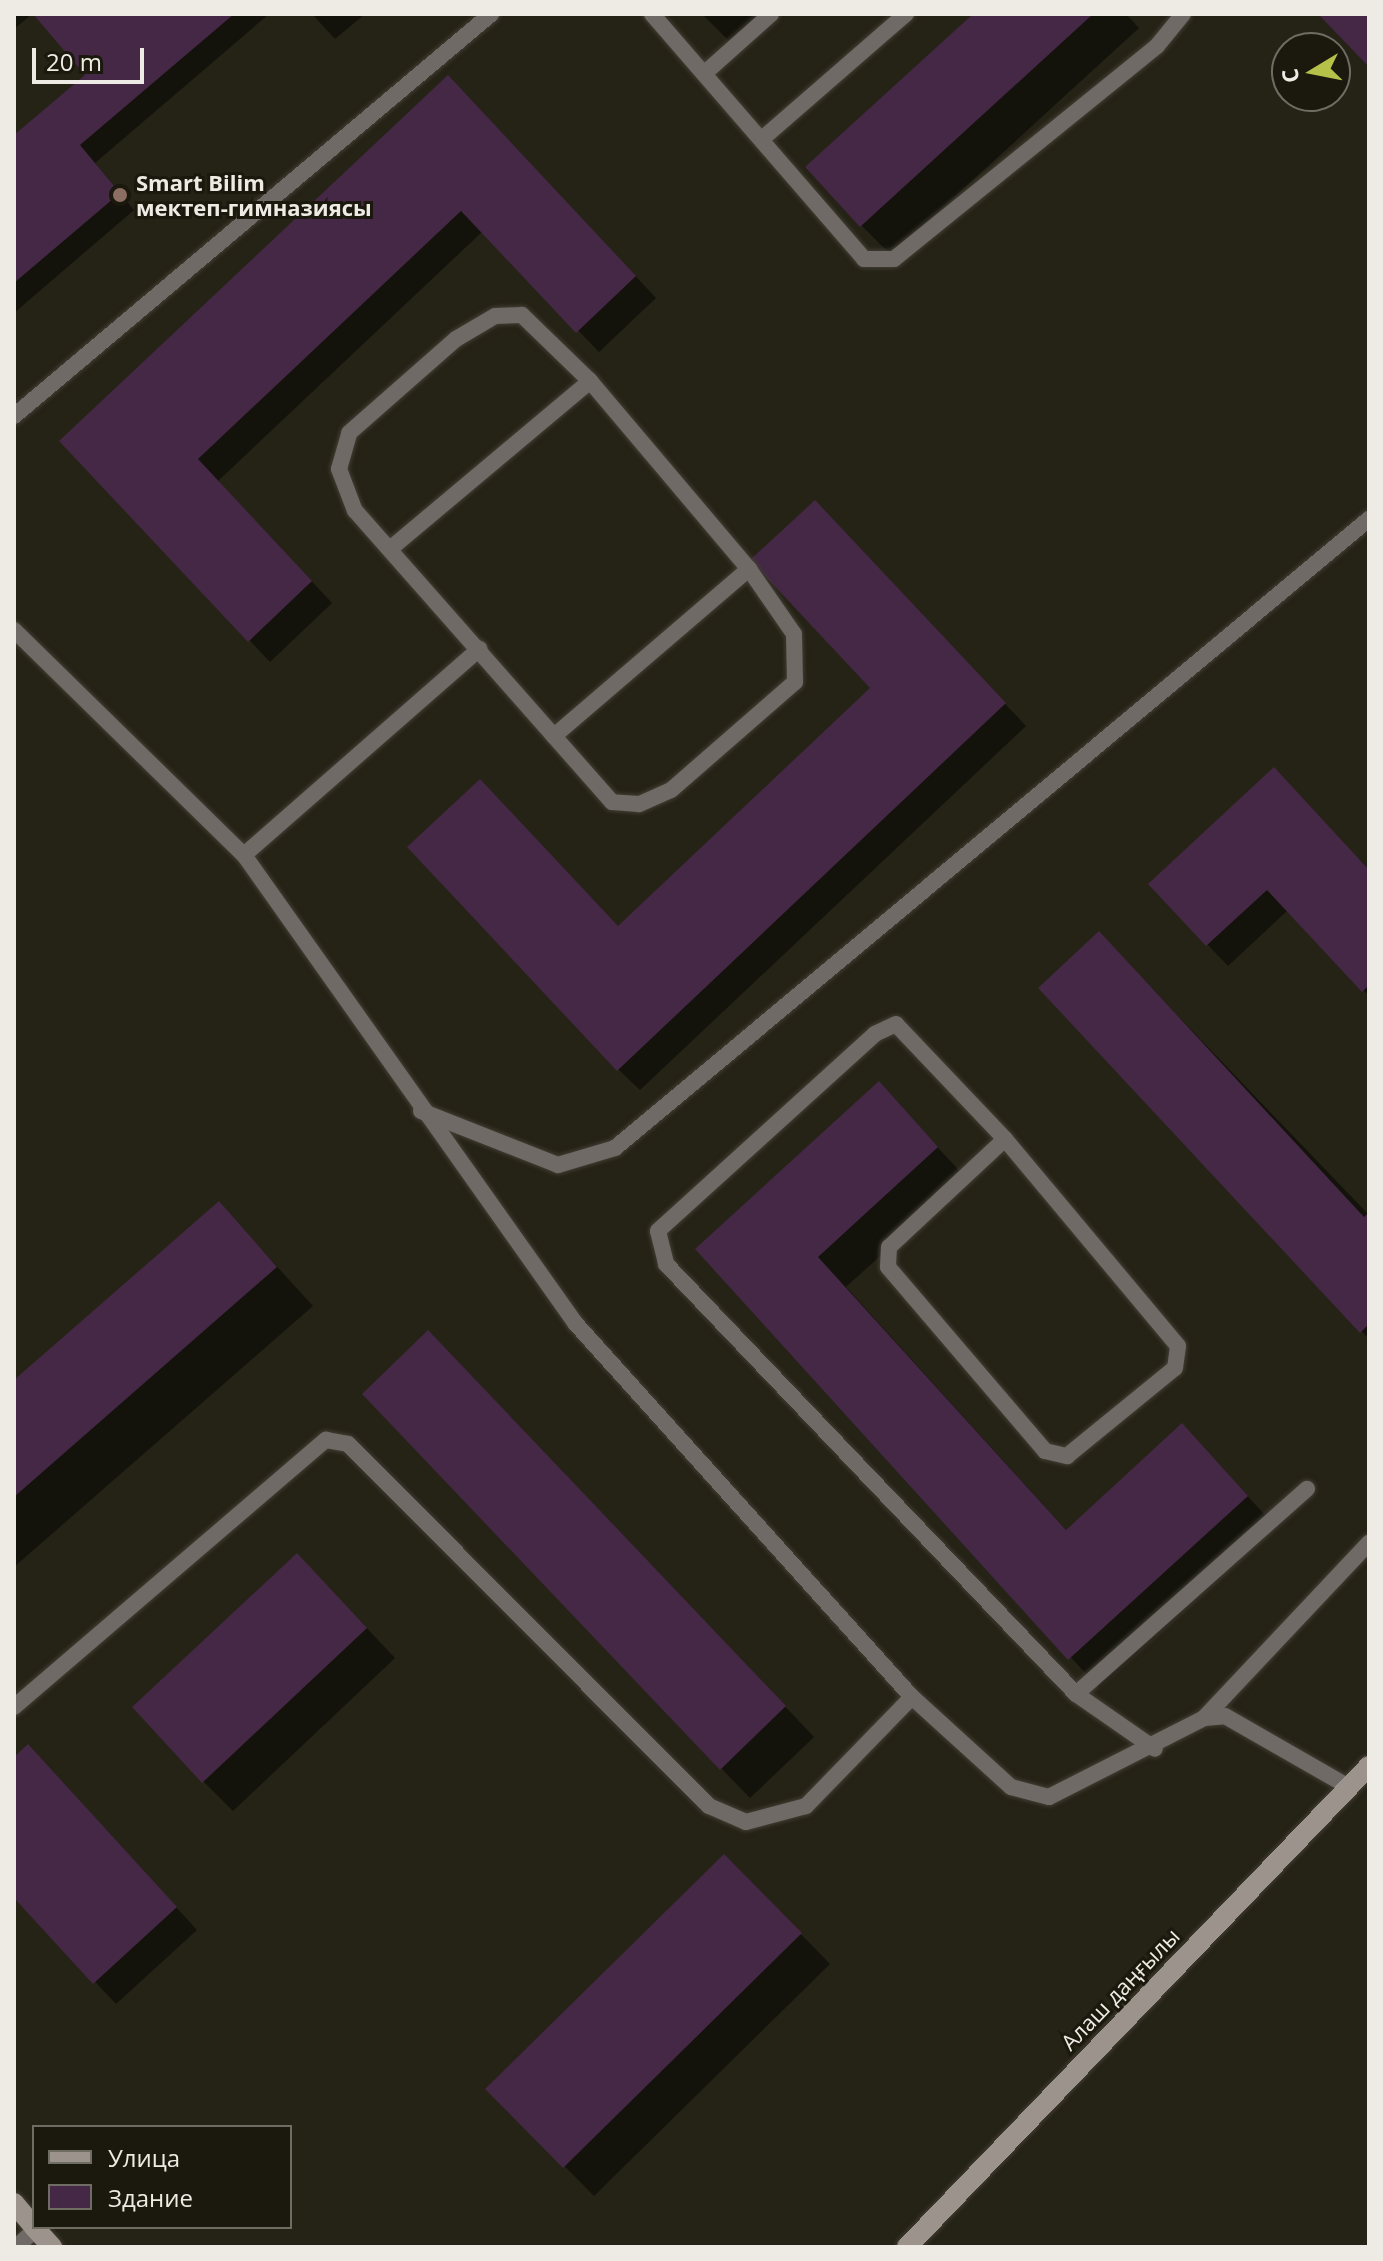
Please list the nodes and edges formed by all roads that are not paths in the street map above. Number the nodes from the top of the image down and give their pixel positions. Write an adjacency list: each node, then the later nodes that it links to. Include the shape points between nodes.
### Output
1 (491, 14): 9 (lane)
2 (652, 14): 6 (lane)
3 (771, 14): 6 (lane)
4 (906, 14): 7 (lane)
5 (1183, 14): 7 (lane, via 1157,46 894,259 864,259 839,238)
6 (706, 72): 7 (lane)
7 (762, 139)
8 (590, 381): 11 (lane); 11 (lane, via 522,315 495,316 456,339 349,433 339,469 355,511); 12 (lane)
9 (14, 416)
10 (1369, 519): 17 (lane, via 615,1148 558,1165)
11 (390, 549): 14 (lane)
12 (749, 569): 15 (lane); 15 (lane, via 794,634 795,682 671,790 639,804 612,802)
13 (14, 630): 16 (lane)
14 (479, 649): 15 (lane); 16 (lane)
15 (554, 736)
16 (244, 855): 17 (lane)
17 (421, 1111): 22 (lane, via 576,1324)
18 (1005, 1139): 18 (lane, via 1178,1346 1175,1368 1067,1456 1045,1451 888,1267 889,1247); 21 (lane, via 896,1024 875,1034 658,1231 666,1264)
19 (1307, 1489): 21 (lane)
20 (1369, 1543): 24 (lane)
21 (1076, 1694): 25 (lane)
22 (912, 1697): 23 (lane, via 806,1806 746,1822 709,1806 348,1444 326,1440); 25 (lane, via 1011,1787 1049,1797)
23 (14, 1707)
24 (1204, 1718): 25 (lane); 27 (lane, via 1225,1716)
25 (1155, 1749)
26 (1369, 1766): 27 (main road, Алаш даңғылы)
27 (1347, 1786): 34 (main road, Алаш даңғылы)
28 (14, 2203): 29 (main road)
29 (32, 2224)
30 (34, 2229): 32 (lane)
31 (36, 2229): 33 (main road)
32 (16, 2247)
33 (52, 2247)
34 (907, 2247)

